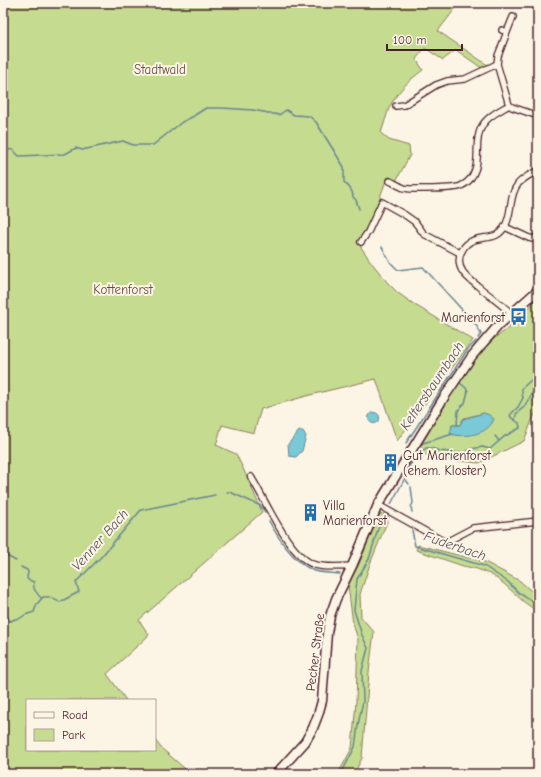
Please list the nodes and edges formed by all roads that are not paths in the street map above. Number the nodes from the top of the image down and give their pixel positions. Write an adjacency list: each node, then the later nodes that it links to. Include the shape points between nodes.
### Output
1 (513, 17): 2 (street, via 504,31)
2 (497, 64): 3 (street); 4 (street, via 465,79 436,85 404,105)
3 (508, 105): 5 (street); 7 (street, via 487,119 481,127 475,172 461,187 404,188)
4 (396, 106)
5 (538, 116)
6 (538, 170): 8 (street, via 517,185)
7 (390, 181)
8 (505, 227): 9 (street, via 530,238); 11 (street, via 491,237 469,242)
9 (538, 236)
10 (361, 242): 11 (street, via 382,202 415,222 424,234)
11 (460, 253): 13 (street, via 459,264 463,272)
12 (538, 290): 13 (main road, Pecher Straße)
13 (512, 314): 15 (main road, Pecher Straße, via 472,356)
14 (251, 477): 17 (street, via 276,523 304,559 314,565 326,567)
15 (378, 505): 16 (street, via 443,541 473,528); 17 (main road, Pecher Straße)
16 (538, 521)
17 (352, 566): 18 (main road, Pecher Straße, via 330,616 322,701 318,715 305,742)
18 (276, 774)

